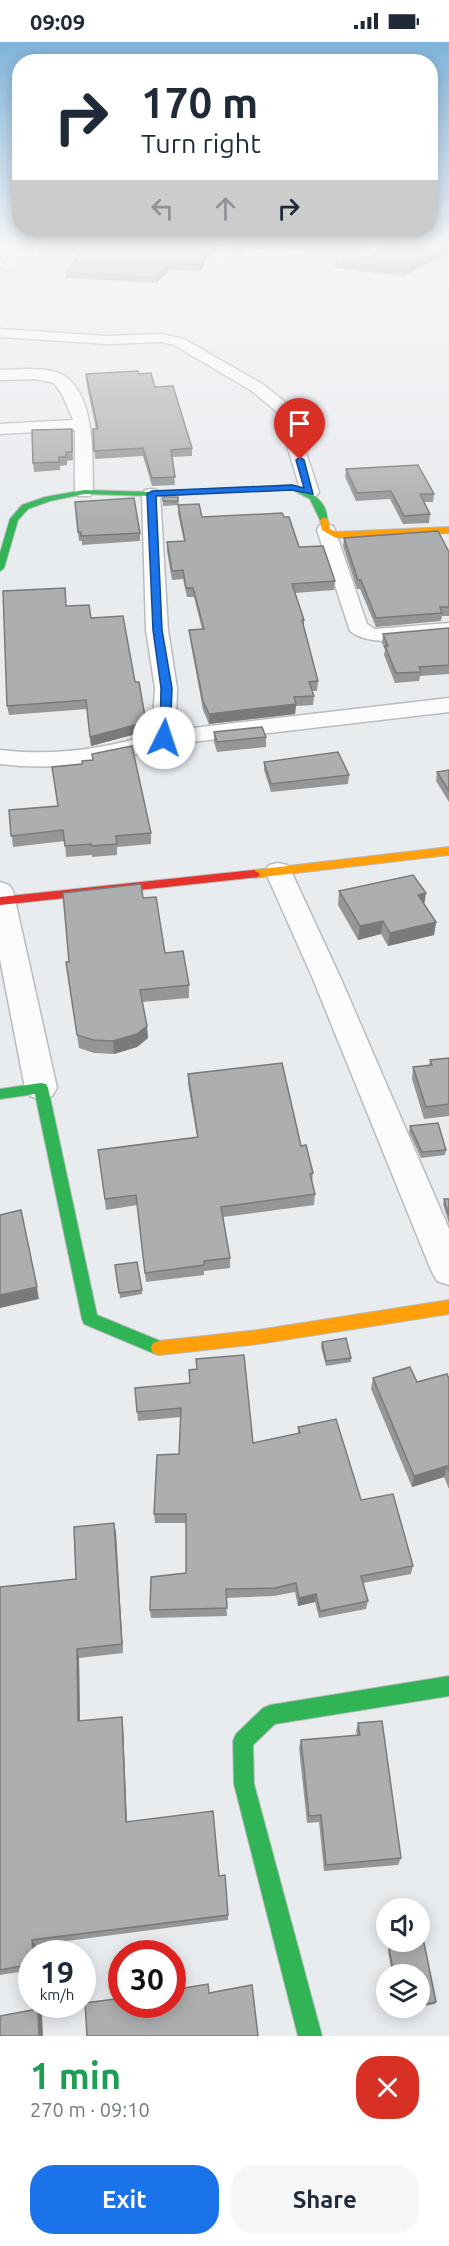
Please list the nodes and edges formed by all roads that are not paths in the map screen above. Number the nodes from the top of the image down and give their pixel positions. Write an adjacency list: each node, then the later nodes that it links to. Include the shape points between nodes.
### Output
1 (47, 336): 6 (street, via 161,338 179,342 258,388 285,411)
2 (0, 375): 3 (street, via 55,377 64,383)
3 (83, 425): 4 (street); 5 (street)
4 (0, 429)
5 (84, 492): 7 (street); 10 (street, via 25,507 14,519)
6 (310, 492): 7 (street, via 292,487); 8 (street, via 319,502)
7 (152, 494): 13 (street, via 158,630 166,688)
8 (326, 530): 9 (street, via 349,536); 11 (street, via 357,627 375,635)
9 (449, 530)
10 (0, 568)
11 (449, 629)
12 (449, 705): 13 (street)
13 (164, 738): 14 (street, via 129,751 25,761)
14 (0, 757)
15 (449, 851): 16 (street)
16 (278, 871): 17 (street); 20 (street)
17 (0, 898): 18 (street)
18 (41, 1088): 19 (street); 21 (street, via 90,1319 161,1349)
19 (0, 1094)
20 (449, 1270)
21 (449, 1307)
22 (449, 1686): 23 (street, via 270,1715 243,1741 244,1784)
23 (310, 2036)

